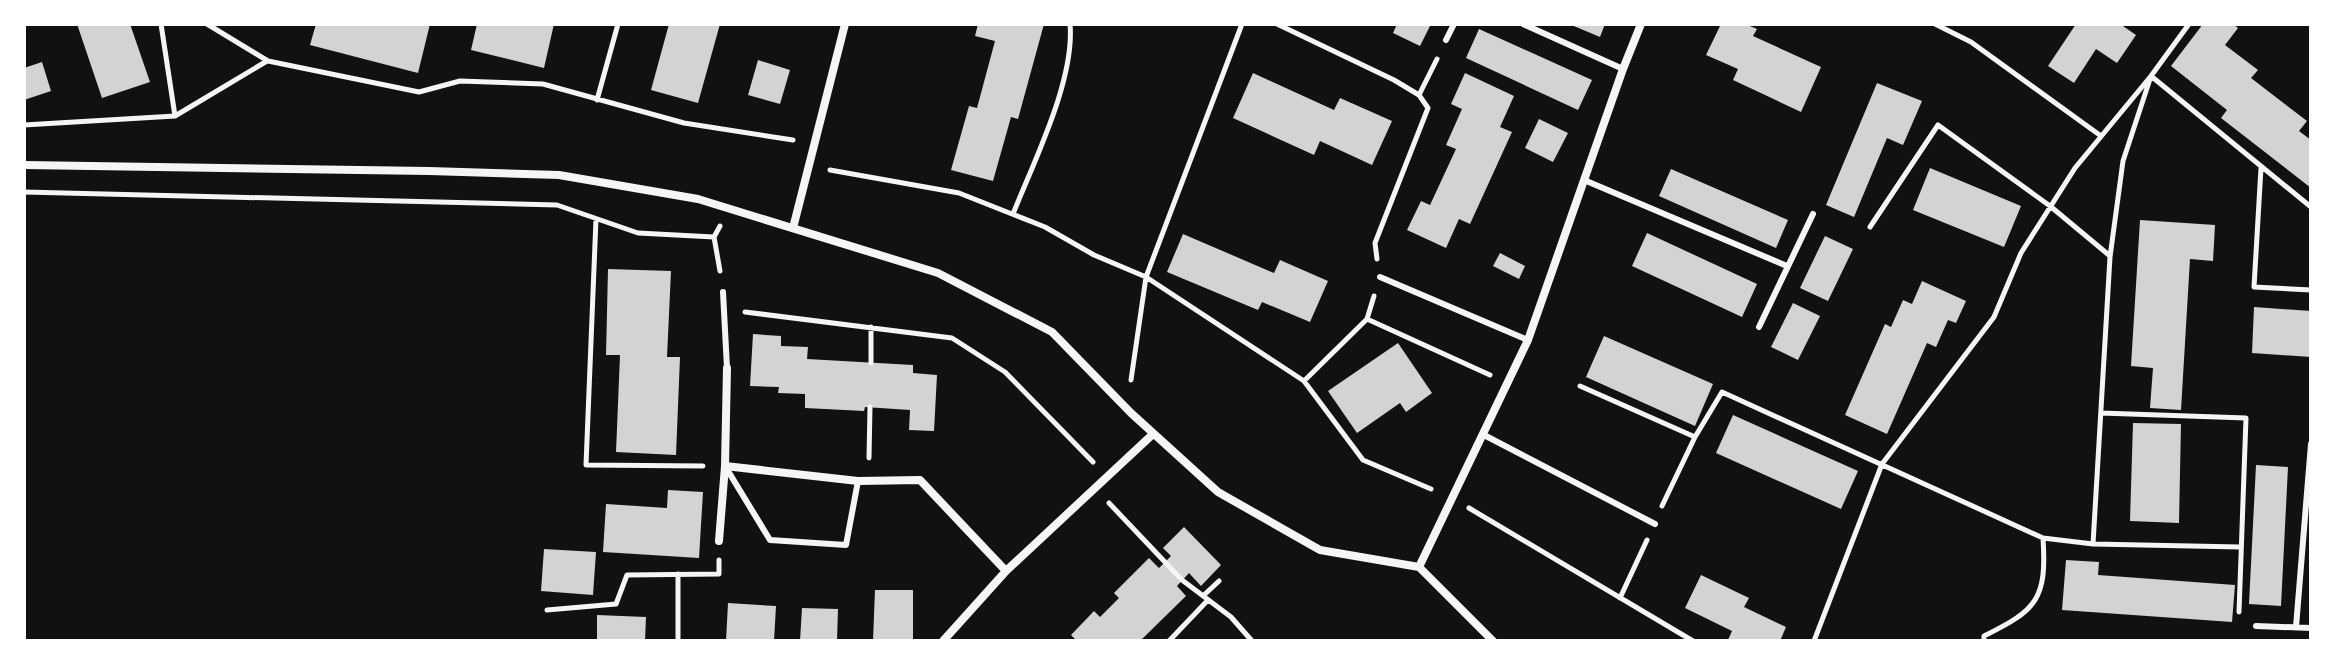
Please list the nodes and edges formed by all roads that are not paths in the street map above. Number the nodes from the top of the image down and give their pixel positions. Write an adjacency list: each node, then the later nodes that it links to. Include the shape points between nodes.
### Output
1 (845, 24): 10 (street)
2 (1454, 24): 5 (lane)
3 (1523, 24): 6 (lane)
4 (1641, 24): 6 (street)
5 (1446, 40)
6 (1623, 69): 8 (street)
7 (24, 165): 10 (street, via 559,175 698,199)
8 (1584, 180): 11 (lane); 15 (street)
9 (1813, 214): 11 (lane)
10 (793, 228): 17 (street, via 938,273 1052,332)
11 (1787, 266): 14 (lane)
12 (1380, 277): 15 (lane)
13 (723, 292): 16 (lane)
14 (1759, 327)
15 (1528, 340): 18 (street)
16 (727, 368): 20 (street)
17 (1153, 434): 24 (street, via 1218,492 1320,550); 25 (street)
18 (1484, 435): 22 (lane); 24 (street)
19 (2311, 444): 27 (lane)
20 (725, 466): 21 (street); 21 (lane, via 770,540 846,545); 23 (street)
21 (858, 481): 25 (street, via 920,480)
22 (1655, 524)
23 (719, 541)
24 (1419, 567): 30 (street)
25 (1006, 571): 29 (street)
26 (2256, 626): 27 (lane)
27 (2296, 627): 28 (lane)
28 (2311, 628)
29 (943, 641)
30 (1493, 641)

